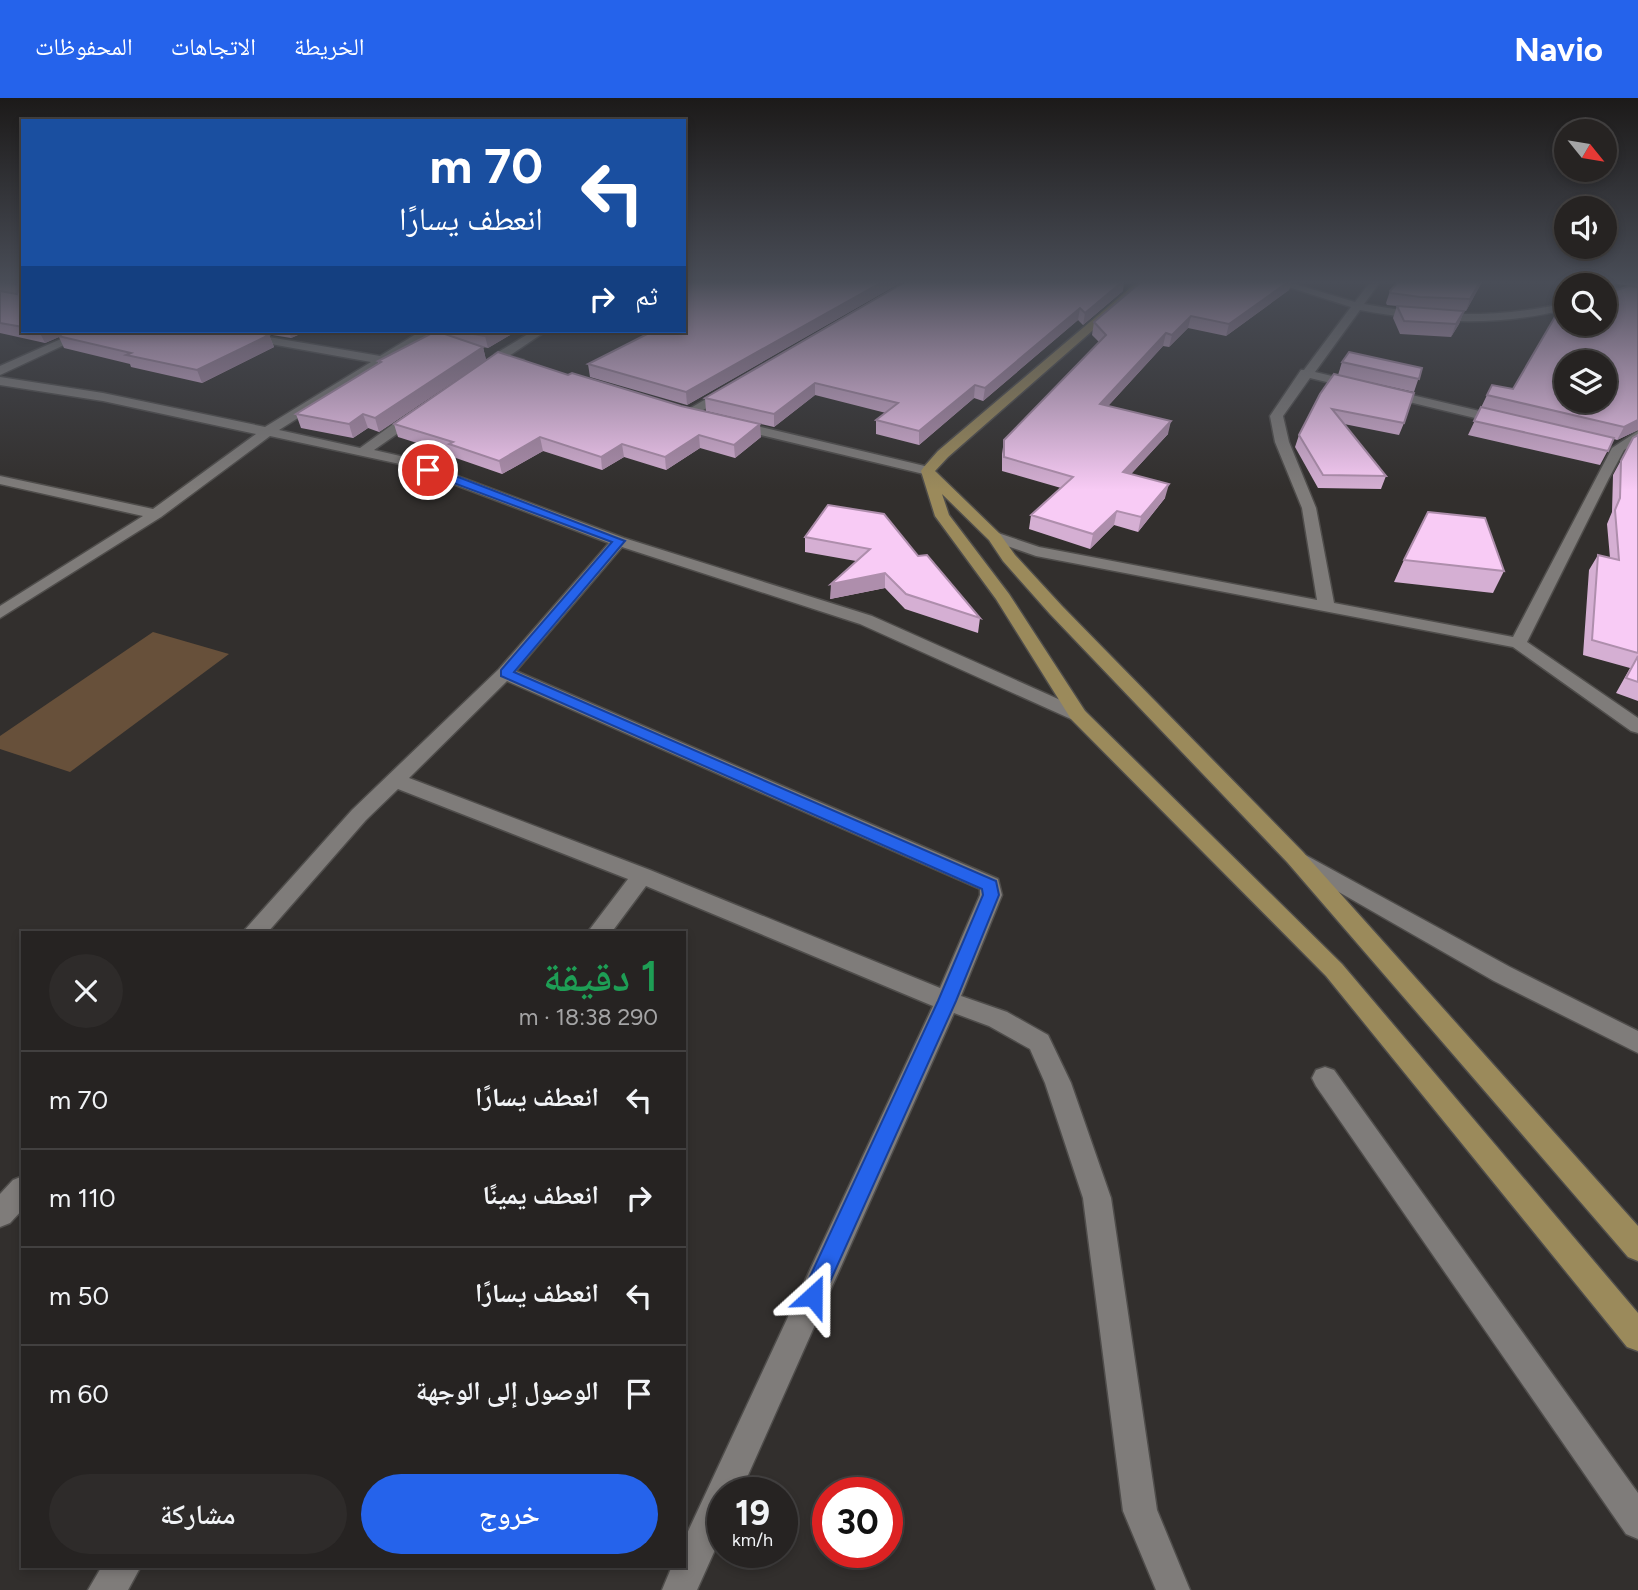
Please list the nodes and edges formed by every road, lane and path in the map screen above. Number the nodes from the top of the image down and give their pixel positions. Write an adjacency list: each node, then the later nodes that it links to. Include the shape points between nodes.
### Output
1 (43, 352): 9 (street)
2 (333, 352): 7 (street)
3 (395, 352): 7 (street)
4 (508, 352): 8 (street, via 493,361)
5 (1062, 352): 18 (main road)
6 (1321, 352): 10 (street)
7 (381, 360): 15 (street)
8 (536, 368)
9 (0, 371)
10 (1305, 373): 14 (street); 25 (street, via 1276,416 1309,508)
11 (0, 381): 15 (street, via 103,397)
12 (735, 386): 18 (street, via 695,415)
13 (431, 404): 17 (street)
14 (1514, 423)
15 (267, 432): 17 (street); 20 (street)
16 (1638, 435): 27 (street, via 1612,447)
17 (363, 452): 22 (street, via 404,461)
18 (928, 471): 21 (main road); 29 (main road, via 942,516 1003,597)
19 (0, 480): 20 (street)
20 (156, 514): 24 (street)
21 (995, 537): 25 (street, via 1036,551); 32 (main road, via 1056,610)
22 (619, 541): 28 (street); 29 (street, via 866,620)
23 (0, 594): 24 (street)
24 (21, 600): 26 (street)
25 (1326, 607): 27 (street)
26 (0, 612)
27 (1518, 643): 30 (street)
28 (506, 673): 31 (street); 36 (street, via 990,885 991,895)
29 (1078, 715): 42 (main road, via 1334,970)
30 (1638, 727)
31 (394, 780): 33 (street); 34 (street)
32 (1295, 857): 37 (street, via 1502,974); 41 (main road)
33 (642, 876): 35 (street); 36 (street)
34 (255, 931)
35 (600, 931)
36 (947, 1001): 43 (street); 49 (street, via 998,1019 1039,1042 1058,1083 1097,1198 1140,1511)
37 (1638, 1043)
38 (1325, 1078): 44 (street)
39 (21, 1191): 40 (street)
40 (0, 1214)
41 (1638, 1247)
42 (1638, 1336)
43 (730, 1477)
44 (1638, 1522)
45 (707, 1528): 48 (street)
46 (122, 1568): 47 (street)
47 (106, 1590)
48 (679, 1590)
49 (1173, 1590)

